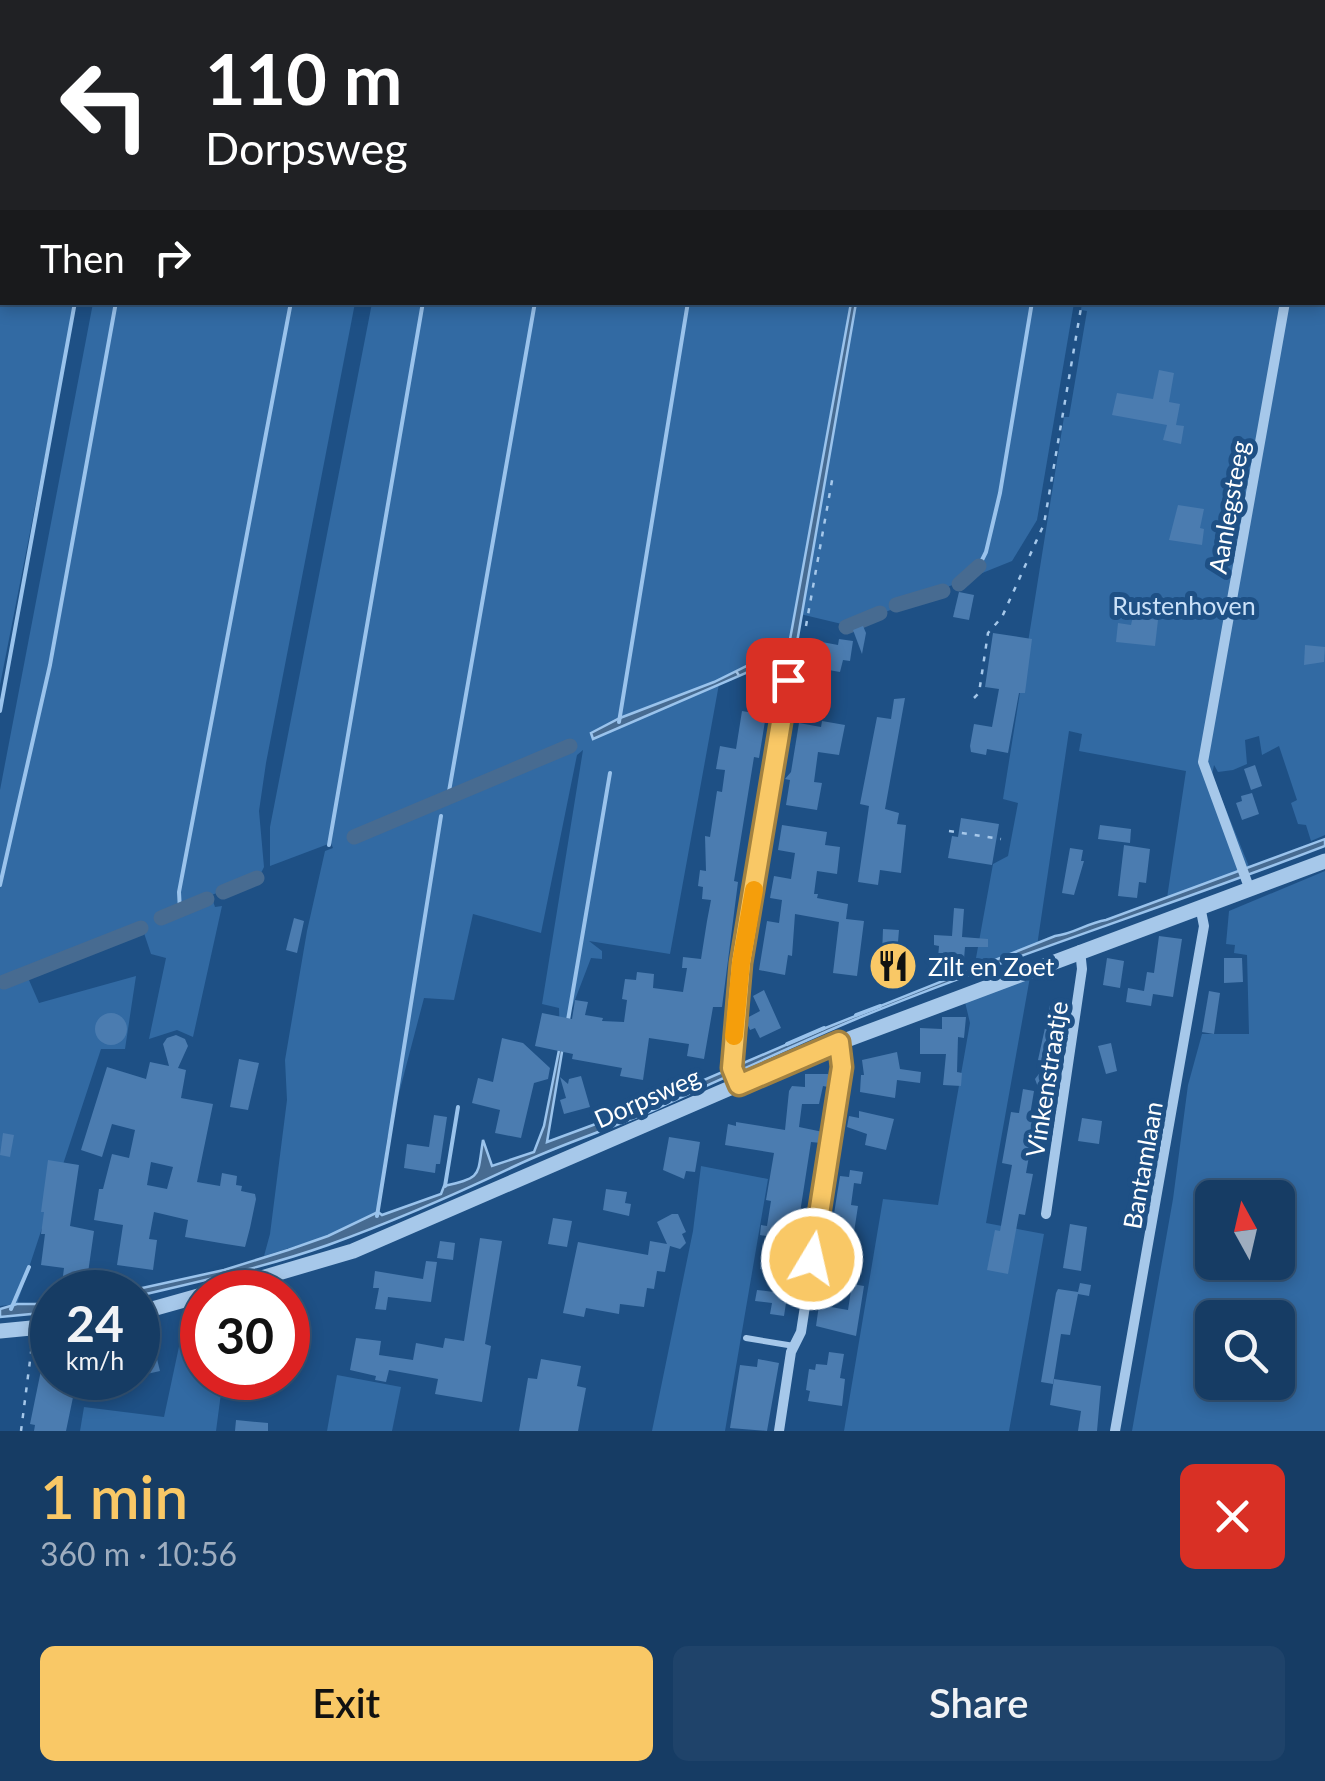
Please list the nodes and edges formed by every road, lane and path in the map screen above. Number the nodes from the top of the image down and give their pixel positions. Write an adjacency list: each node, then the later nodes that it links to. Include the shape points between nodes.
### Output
1 (1081, 305): 8 (path, via 1044,524 988,633)
2 (1284, 305): 12 (street, Aanlegsteeg, via 1203,762)
3 (833, 475): 4 (path)
4 (806, 626)
5 (736, 670): 6 (path)
6 (740, 678)
7 (788, 680): 16 (street, via 741,963 732,1068)
8 (974, 698)
9 (949, 831): 10 (path)
10 (1001, 838)
11 (1325, 861): 12 (street, Dorpsweg)
12 (1246, 879): 13 (street, Dorpsweg)
13 (1200, 906): 14 (street, Dorpsweg); 26 (street, Bantamlaan, via 1204,926)
14 (1080, 950): 15 (street, Dorpsweg); 17 (street, Vinkenstraatje)
15 (839, 1042): 16 (street, Dorpsweg); 22 (street, via 842,1067)
16 (739, 1085): 18 (street, Dorpsweg, via 353,1251)
17 (1046, 1214)
18 (289, 1270)
19 (30, 1328): 20 (street)
20 (0, 1330)
21 (746, 1338): 22 (lane)
22 (794, 1346): 25 (street)
23 (30, 1360): 24 (path)
24 (21, 1431)
25 (779, 1431)
26 (1115, 1431)

